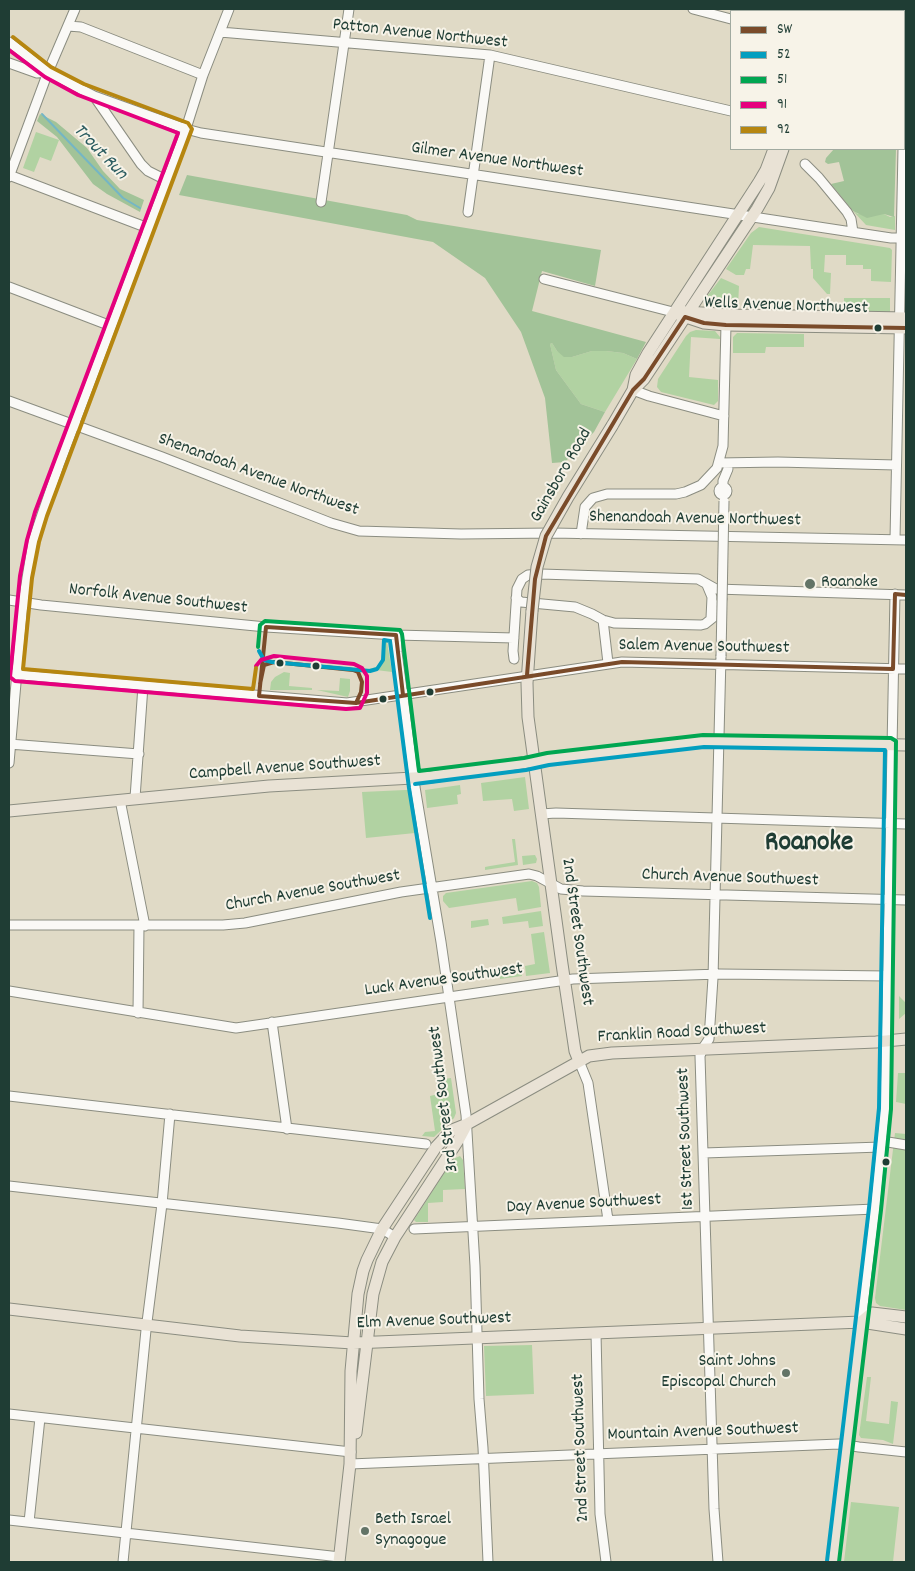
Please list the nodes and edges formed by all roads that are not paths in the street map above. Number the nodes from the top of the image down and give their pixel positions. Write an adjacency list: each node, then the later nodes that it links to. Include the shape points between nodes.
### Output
1 (75, 9): 7 (street)
2 (229, 9): 8 (street)
3 (349, 9): 10 (street)
4 (693, 9): 5 (street)
5 (730, 19)
6 (906, 19): 13 (street)
7 (68, 26): 14 (street); 15 (street)
8 (220, 32): 10 (street, Patton Avenue Northwest); 15 (street)
9 (9, 42): 14 (street)
10 (344, 43): 11 (street, Patton Avenue Northwest); 22 (street)
11 (490, 56): 17 (street, Patton Avenue Northwest); 24 (street)
12 (9, 63): 14 (street, via 37,73)
13 (905, 66)
14 (48, 72): 16 (street, Gilmer Avenue Northwest); 25 (street)
15 (204, 75): 18 (street)
16 (94, 96): 18 (street, Gilmer Avenue Northwest); 26 (street, via 141,164)
17 (730, 111)
18 (186, 129): 22 (street, Gilmer Avenue Northwest); 26 (street)
19 (774, 150): 29 (main road, Gainsboro Road, via 762,176)
20 (783, 150): 30 (main road, Gainsboro Road, via 769,188)
21 (903, 150): 33 (street)
22 (328, 153): 24 (street, Gilmer Avenue Northwest); 27 (street)
23 (805, 164): 32 (street, via 847,212)
24 (473, 174): 28 (street); 29 (street, Gilmer Avenue Northwest)
25 (9, 176): 31 (street)
26 (166, 180): 31 (street)
27 (321, 202)
28 (468, 212)
29 (738, 214): 30 (street, Gilmer Avenue Northwest); 36 (main road, Gainsboro Road)
30 (752, 216): 32 (street, Gilmer Avenue Northwest); 37 (main road, Gainsboro Road)
31 (148, 228): 40 (street)
32 (853, 232): 33 (street, Gilmer Avenue Northwest)
33 (903, 238): 38 (street)
34 (544, 279): 36 (street, Wells Avenue Northwest)
35 (9, 287): 40 (street)
36 (673, 312): 37 (main road, Wells Avenue Northwest); 41 (main road, Gainsboro Road, via 636,375)
37 (687, 314): 38 (main road, Wells Avenue Northwest); 39 (main road, Wells Avenue Northwest, via 704,323); 41 (main road, Gainsboro Road, via 644,379)
38 (903, 323): 39 (main road, Wells Avenue Northwest); 46 (street)
39 (726, 325): 43 (street)
40 (111, 326): 44 (street)
41 (633, 390): 43 (street); 68 (main road, Gainsboro Road, bridge, via 546,536 537,567)
42 (9, 401): 44 (street, Shenandoah Avenue Northwest)
43 (724, 416): 45 (street)
44 (73, 426): 48 (street, Shenandoah Avenue Northwest, via 349,529); 57 (street, via 33,541)
45 (719, 463): 46 (street); 48 (street, via 707,480 685,492 607,494 593,498 585,506)
46 (896, 465): 49 (street)
47 (728, 469): 63 (street, 1st Street Southwest, bridge, via 724,481)
48 (581, 534): 49 (street, Shenandoah Avenue Northwest)
49 (895, 540): 50 (street, Shenandoah Avenue Northwest)
50 (906, 540)
51 (707, 585): 52 (street); 55 (street, via 698,579 541,574 522,578); 59 (street, via 712,597)
52 (737, 590): 53 (street); 59 (street, via 728,593)
53 (894, 594): 54 (street); 65 (street)
54 (906, 595)
55 (516, 598): 58 (street, via 521,602 575,607); 61 (street)
56 (9, 600): 57 (street, Norfolk Avenue Southwest)
57 (23, 603): 60 (street, Norfolk Avenue Southwest, via 266,627); 67 (street)
58 (603, 620): 59 (street, via 701,625); 64 (street)
59 (710, 620)
60 (396, 635): 61 (street, Norfolk Avenue Southwest); 70 (street, 3rd Street Southwest)
61 (514, 638): 62 (street)
62 (514, 659)
63 (721, 660): 64 (street, Salem Avenue Southwest); 65 (street, Salem Avenue Southwest); 71 (street, 1st Street Southwest)
64 (608, 663): 68 (street, Salem Avenue Southwest)
65 (893, 669): 66 (street, Salem Avenue Southwest); 73 (street)
66 (906, 670)
67 (12, 674): 69 (street, Salem Avenue Southwest); 72 (street)
68 (527, 675): 70 (street, Salem Avenue Southwest); 76 (main road, 2nd Street Southwest)
69 (143, 686): 70 (street, Salem Avenue Southwest, via 347,703); 75 (street)
70 (403, 695): 78 (street, 3rd Street Southwest)
71 (719, 741): 73 (main road, Campbell Avenue Southwest); 76 (main road, Campbell Avenue Southwest); 83 (street, 1st Street Southwest)
72 (10, 744): 75 (street); 77 (street)
73 (891, 744): 74 (main road, Campbell Avenue Southwest); 84 (street)
74 (906, 745)
75 (139, 754): 79 (street)
76 (534, 762): 78 (main road, Campbell Avenue Southwest); 82 (main road, 2nd Street Southwest)
77 (9, 763)
78 (414, 778): 79 (main road, Campbell Avenue Southwest); 87 (street, 3rd Street Southwest)
79 (135, 798): 80 (main road, Campbell Avenue Southwest)
80 (120, 800): 81 (main road, Campbell Avenue Southwest); 92 (street)
81 (9, 811)
82 (542, 814): 83 (street); 86 (main road, 2nd Street Southwest)
83 (717, 819): 84 (street); 88 (street, 1st Street Southwest)
84 (890, 823): 85 (street); 89 (street)
85 (906, 824)
86 (551, 884): 87 (street, Church Avenue Southwest, via 528,874); 88 (street, Church Avenue Southwest, via 561,889 583,891); 95 (main road, 2nd Street Southwest)
87 (432, 887): 92 (street, Church Avenue Southwest, via 223,926); 97 (street, 3rd Street Southwest)
88 (716, 895): 89 (street, Church Avenue Southwest); 93 (street, 1st Street Southwest)
89 (888, 900): 90 (street, Church Avenue Southwest); 94 (street)
90 (906, 900)
91 (9, 925): 92 (street, Church Avenue Southwest)
92 (142, 926): 98 (street)
93 (713, 974): 94 (street, Luck Avenue Southwest); 95 (street, Luck Avenue Southwest); 102 (street, 1st Street Southwest, via 709,1039)
94 (888, 976): 101 (street)
95 (564, 980): 97 (street, Luck Avenue Southwest); 103 (main road, 2nd Street Southwest)
96 (9, 991): 98 (street, Luck Avenue Southwest)
97 (448, 996): 99 (street, Luck Avenue Southwest); 106 (street, 3rd Street Southwest)
98 (138, 1013): 99 (street, Luck Avenue Southwest, via 236,1028)
99 (272, 1022): 107 (street)
100 (906, 1039): 101 (main road, Franklin Road Southwest)
101 (886, 1042): 102 (main road, Franklin Road Southwest); 109 (street)
102 (703, 1048): 103 (main road, Franklin Road Southwest, via 612,1053 589,1056); 111 (street, 1st Street Southwest, via 700,1056)
103 (579, 1061): 106 (main road, Franklin Road Southwest); 116 (street, 2nd Street Southwest, via 588,1083)
104 (9, 1096): 105 (street)
105 (170, 1114): 107 (street); 113 (street)
106 (467, 1124): 117 (street, 3rd Street Southwest); 118 (main road, Franklin Road Southwest, via 452,1130 436,1147); 120 (main road, Franklin Road Southwest)
107 (287, 1128): 108 (street)
108 (426, 1144)
109 (882, 1144): 110 (street); 111 (street); 114 (street)
110 (906, 1145)
111 (704, 1154): 115 (street, 1st Street Southwest)
112 (9, 1186): 113 (street)
113 (162, 1204): 118 (street); 124 (street)
114 (875, 1209): 115 (street, Day Avenue Southwest); 123 (street)
115 (706, 1216): 116 (street, Day Avenue Southwest); 125 (street, 1st Street Southwest)
116 (608, 1220): 117 (street, Day Avenue Southwest)
117 (473, 1226): 119 (street, Day Avenue Southwest); 128 (street, 3rd Street Southwest)
118 (382, 1229): 120 (street); 130 (main road, Franklin Road Southwest, via 363,1271)
119 (414, 1229)
120 (396, 1237): 129 (main road, Franklin Road Southwest, via 378,1275)
121 (9, 1309): 124 (main road, Elm Avenue Southwest)
122 (906, 1317): 123 (main road, via 872,1313)
123 (861, 1322): 125 (main road, Elm Avenue Southwest); 126 (main road); 134 (main road)
124 (147, 1325): 130 (main road, Elm Avenue Southwest, via 240,1336); 133 (street)
125 (709, 1328): 127 (main road, Elm Avenue Southwest); 135 (street, 1st Street Southwest)
126 (906, 1329)
127 (596, 1333): 128 (main road, Elm Avenue Southwest); 138 (street, 2nd Street Southwest)
128 (478, 1338): 129 (main road, Elm Avenue Southwest); 139 (street, 3rd Street Southwest)
129 (367, 1342): 130 (main road, Elm Avenue Southwest); 136 (main road, Franklin Road Southwest, via 356,1438)
130 (353, 1343): 136 (main road, Franklin Road Southwest, via 349,1399)
131 (9, 1414): 132 (street)
132 (40, 1418): 133 (street); 142 (street)
133 (137, 1429): 136 (street); 143 (street)
134 (847, 1445): 135 (street, Mountain Avenue Southwest); 137 (street, Mountain Avenue Southwest); 149 (main road)
135 (712, 1449): 138 (street, Mountain Avenue Southwest); 148 (street, 1st Street Southwest)
136 (351, 1452): 140 (main road, Franklin Road Southwest)
137 (906, 1452)
138 (598, 1454): 139 (street, Mountain Avenue Southwest); 147 (street, 2nd Street Southwest)
139 (484, 1459): 140 (street, Mountain Avenue Southwest); 146 (street, 3rd Street Southwest)
140 (350, 1464): 144 (main road, Franklin Road Southwest)
141 (9, 1520): 142 (street)
142 (29, 1522): 143 (street)
143 (126, 1534): 144 (street); 145 (street)
144 (340, 1560)
145 (123, 1562)
146 (488, 1562)
147 (606, 1562)
148 (718, 1562)
149 (833, 1562)

